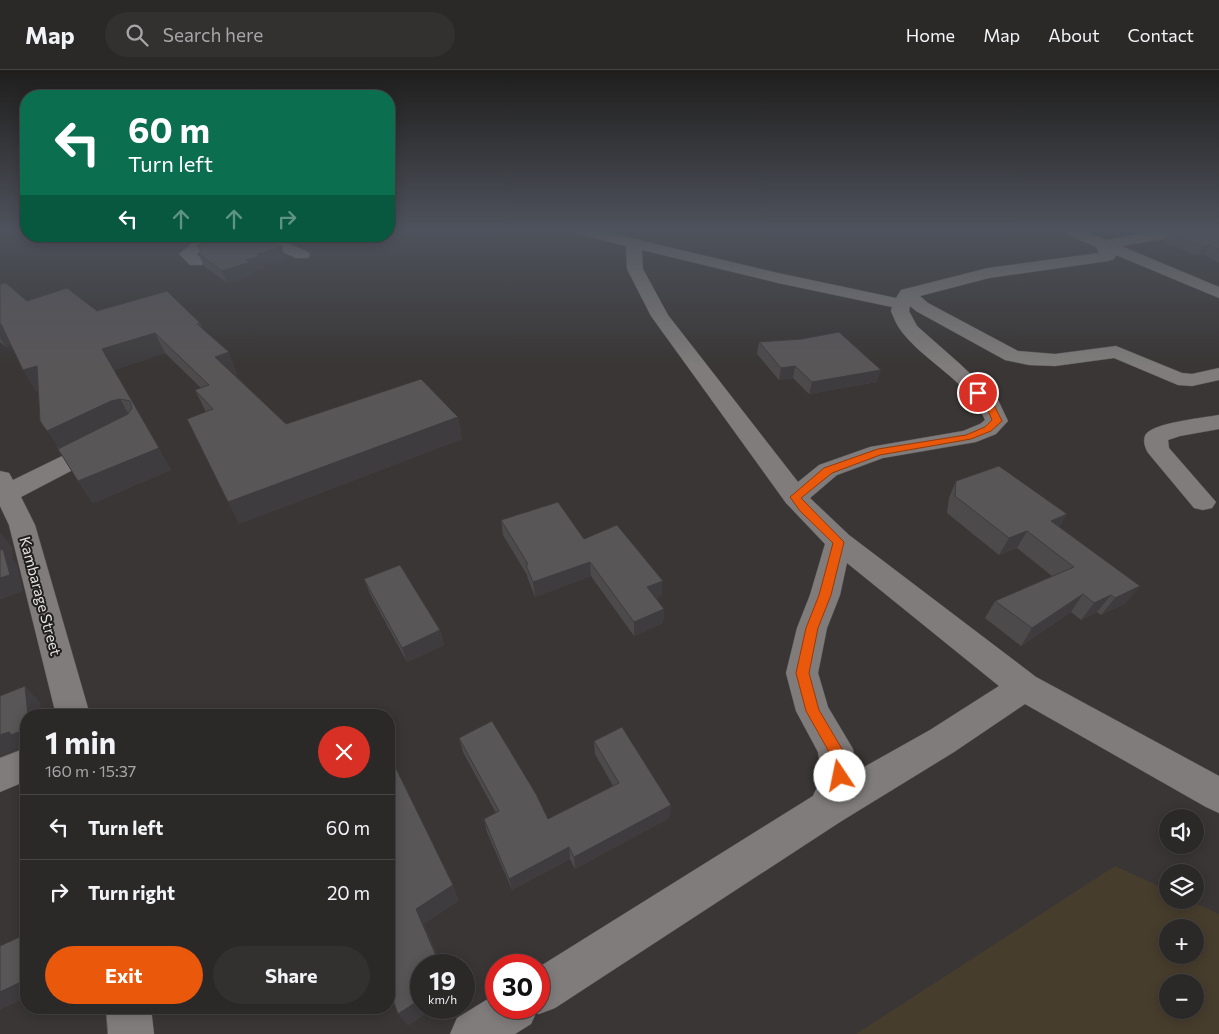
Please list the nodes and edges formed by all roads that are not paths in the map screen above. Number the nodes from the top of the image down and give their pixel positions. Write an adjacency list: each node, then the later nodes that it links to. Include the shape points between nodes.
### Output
1 (639, 276): 11 (street, via 660,316)
2 (776, 276): 6 (street, via 838,292)
3 (978, 276): 6 (street)
4 (1178, 276): 5 (street)
5 (1219, 293)
6 (904, 299): 7 (street, via 1012,356 1055,360 1116,352 1178,379 1192,380); 11 (street, via 900,311 909,329 990,405 997,421 988,429 968,437 878,452 828,470)
7 (1219, 374)
8 (1219, 422): 12 (street, via 1156,437 1157,448)
9 (116, 437): 10 (street)
10 (2, 490): 15 (street, Kambarage Street, via 22,525)
11 (795, 497): 13 (street)
12 (1203, 502)
13 (839, 542): 14 (street); 19 (street, via 825,595 812,628 802,673 813,711 835,749 840,776)
14 (1024, 686): 18 (street); 19 (street)
15 (71, 709)
16 (20, 767): 17 (street)
17 (0, 775)
18 (1219, 795)
19 (827, 809): 20 (street)
20 (550, 985)
21 (130, 1014): 23 (street)
22 (497, 1019): 24 (street)
23 (132, 1034)
24 (473, 1034)

